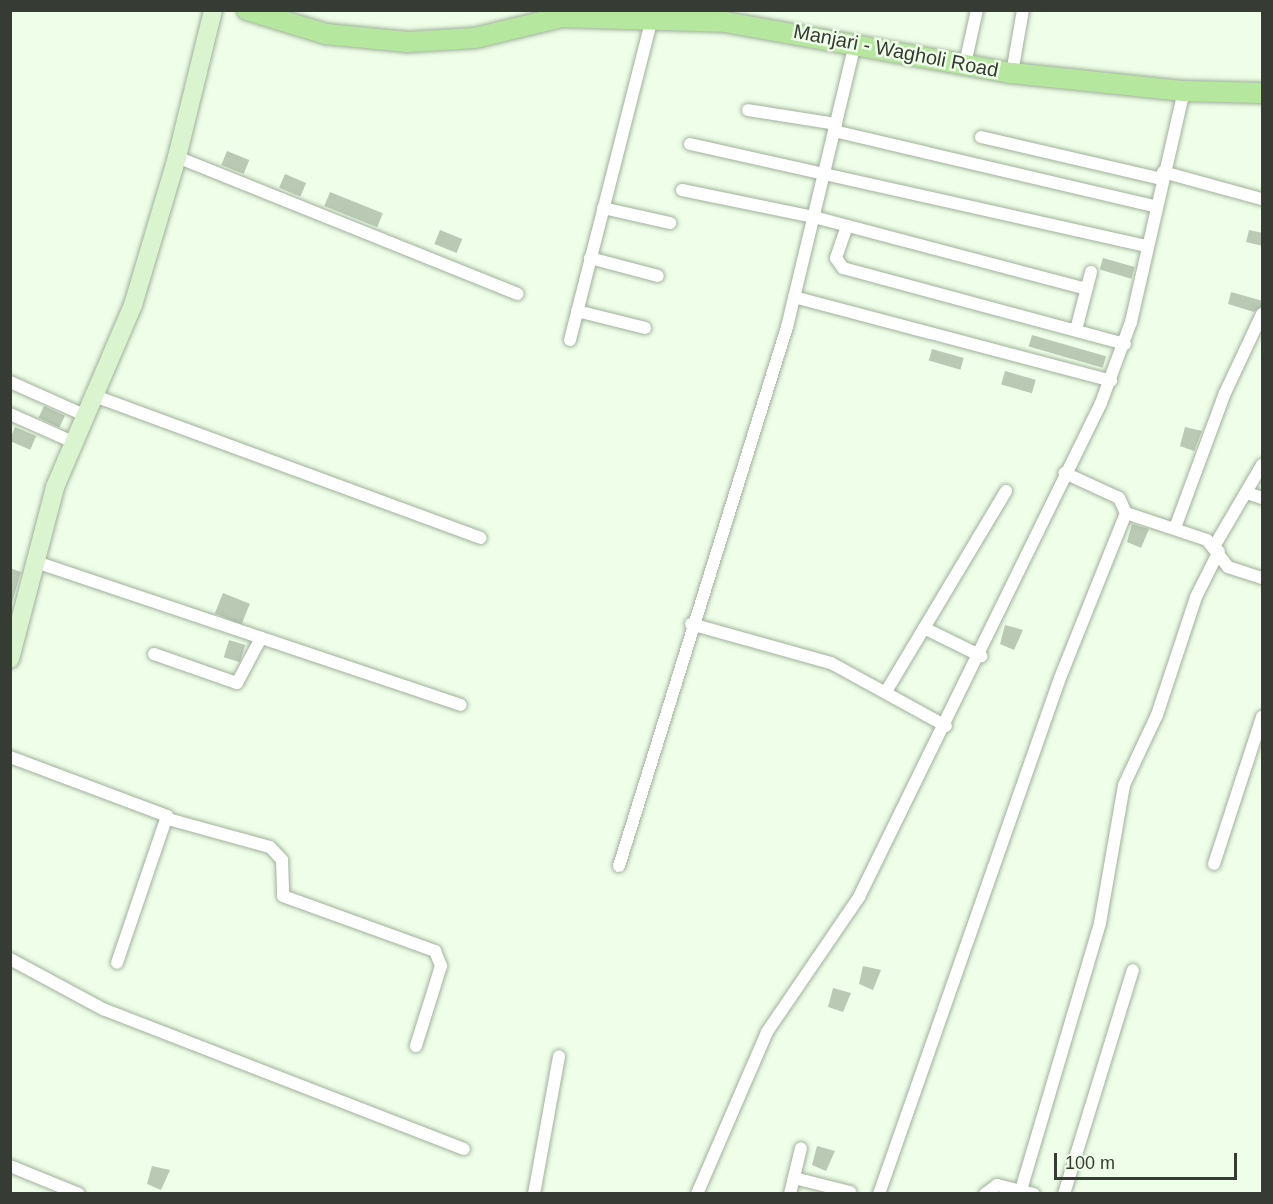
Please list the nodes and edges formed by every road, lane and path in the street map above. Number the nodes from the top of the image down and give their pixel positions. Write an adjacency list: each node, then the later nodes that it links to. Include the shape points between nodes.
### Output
1 (213, 10): 16 (street)
2 (247, 10): 5 (main road, Manjari - Wagholi Road, via 326,34 408,42 475,38)
3 (977, 10): 8 (street)
4 (1023, 10): 9 (street)
5 (561, 14): 6 (main road, Manjari - Wagholi Road)
6 (651, 19): 7 (main road, Manjari - Wagholi Road, via 774,27); 22 (street)
7 (855, 43): 8 (main road, Manjari - Wagholi Road); 13 (street)
8 (965, 64): 9 (main road, Manjari - Wagholi Road)
9 (1012, 73): 10 (main road, Manjari - Wagholi Road)
10 (1184, 91): 11 (main road, Manjari - Wagholi Road); 18 (street)
11 (1263, 93)
12 (748, 110): 13 (street)
13 (835, 128): 17 (street); 21 (street)
14 (981, 137): 18 (street)
15 (690, 144): 17 (street)
16 (177, 157): 31 (street); 41 (street, via 133,305)
17 (824, 172): 23 (street); 26 (street)
18 (1162, 175): 20 (street); 21 (street)
19 (682, 190): 23 (street)
20 (1263, 199)
21 (1155, 206): 26 (street)
22 (603, 208): 24 (street); 27 (street)
23 (814, 217): 25 (street); 32 (street)
24 (670, 223)
25 (847, 226): 30 (street); 36 (street, via 836,258 843,268)
26 (1146, 246): 38 (street)
27 (590, 258): 29 (street); 33 (street)
28 (1090, 272): 30 (street)
29 (658, 276)
30 (1086, 289): 36 (street)
31 (517, 294)
32 (794, 297): 39 (street); 57 (street)
33 (577, 311): 35 (street); 37 (street)
34 (1263, 314): 51 (street, via 1225,393)
35 (645, 328)
36 (1076, 330): 38 (street)
37 (570, 340)
38 (1125, 344): 39 (street)
39 (1111, 381): 46 (street)
40 (10, 382): 43 (street)
41 (92, 395): 43 (street); 52 (street)
42 (10, 414): 44 (street)
43 (84, 416): 44 (street)
44 (75, 443): 54 (street, via 56,487)
45 (1263, 465): 48 (street)
46 (1065, 473): 50 (street, via 1119,498); 61 (street)
47 (1006, 490): 58 (street)
48 (1247, 493): 49 (street); 53 (street)
49 (1263, 498)
50 (1126, 513): 51 (street); 86 (street, via 1053,697)
51 (1174, 528): 53 (street)
52 (480, 538)
53 (1217, 548): 55 (street, via 1228,567); 80 (street, via 1196,597 1157,715 1124,785 1100,923)
54 (36, 562): 56 (street); 59 (street)
55 (1263, 578)
56 (16, 610): 62 (street)
57 (691, 624): 63 (street, via 831,663); 70 (street)
58 (924, 628): 61 (street); 63 (street)
59 (261, 638): 60 (street, via 237,683); 64 (street)
60 (154, 654)
61 (981, 656): 66 (street)
62 (10, 659)
63 (887, 690): 66 (street)
64 (460, 705)
65 (1263, 717): 69 (street)
66 (946, 726): 84 (street, via 859,897 767,1032)
67 (10, 757): 68 (street, via 159,809)
68 (168, 819): 72 (street); 74 (street, via 270,847 282,860 282,896 435,951 441,966)
69 (1214, 864)
70 (619, 866)
71 (10, 959): 77 (street, via 103,1009)
72 (117, 963)
73 (1133, 970): 89 (street)
74 (416, 1046)
75 (559, 1056): 83 (street)
76 (801, 1148): 79 (street)
77 (464, 1149)
78 (10, 1166): 82 (street)
79 (794, 1178): 81 (street); 85 (street)
80 (1021, 1190): 87 (street, via 997,1185); 88 (street)
81 (850, 1192)
82 (79, 1194)
83 (534, 1194)
84 (697, 1194)
85 (790, 1194)
86 (879, 1194)
87 (985, 1194)
88 (1034, 1194)
89 (1064, 1194)

